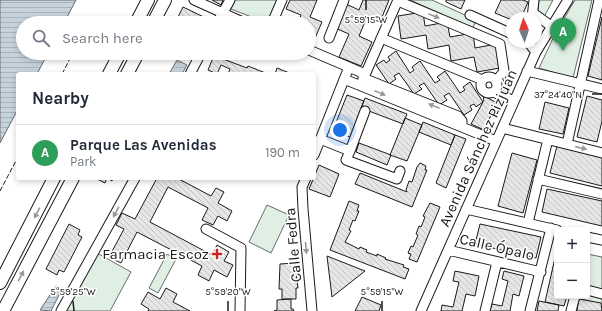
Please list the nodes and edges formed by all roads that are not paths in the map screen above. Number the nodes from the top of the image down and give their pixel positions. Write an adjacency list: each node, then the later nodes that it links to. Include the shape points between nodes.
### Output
1 (148, 0): 14 (main road)
2 (165, 0): 15 (main road)
3 (194, 0): 12 (street)
4 (230, 0): 12 (street)
5 (282, 0): 18 (street)
6 (344, 0): 22 (street)
7 (398, 0): 23 (street); 38 (street, one-way to 38, via 500,44 504,71)
8 (534, 0): 11 (street)
9 (568, 0): 20 (street, Avenida Sánchez Pizjuán)
10 (599, 0): 39 (street)
11 (532, 12)
12 (222, 13): 16 (street); 17 (street)
13 (470, 15): 21 (street)
14 (140, 16)
15 (157, 16)
16 (220, 16)
17 (229, 16)
18 (275, 16)
19 (542, 21): 20 (street)
20 (551, 26): 25 (street, Avenida Sánchez Pizjuán)
21 (506, 31)
22 (329, 38)
23 (381, 38): 35 (street); 37 (street)
24 (533, 48): 25 (street)
25 (536, 52): 31 (street, Avenida Sánchez Pizjuán)
26 (316, 53): 30 (street)
27 (116, 60): 32 (main road)
28 (134, 60): 33 (main road)
29 (197, 60): 34 (street)
30 (349, 67): 36 (street); 37 (street)
31 (527, 71): 39 (street); 42 (street, Avenida Sánchez Pizjuán)
32 (110, 72)
33 (128, 72)
34 (191, 72)
35 (478, 78)
36 (344, 79): 37 (street); 45 (street)
37 (363, 79): 47 (street)
38 (496, 82): 41 (street); 41 (street, via 489,77 481,83 483,90)
39 (580, 84): 40 (street); 48 (street)
40 (602, 89)
41 (493, 92): 42 (street)
42 (514, 101): 44 (street, Avenida Sánchez Pizjuán)
43 (365, 111): 50 (street)
44 (502, 128): 46 (street); 47 (street, Avenida Sánchez Pizjuán)
45 (320, 139): 49 (street); 50 (street)
46 (548, 139): 48 (street); 53 (street)
47 (496, 141): 59 (street, Avenida Sánchez Pizjuán)
48 (566, 144): 51 (street, one-way to 51)
49 (316, 150)
50 (350, 151): 52 (street, via 346,160 397,179)
51 (602, 152)
52 (400, 171)
53 (538, 179): 58 (street); 60 (street)
54 (53, 180): 68 (main road, one-way to 68)
55 (72, 180): 72 (main road, one-way to 55)
56 (133, 180): 73 (street, one-way to 73)
57 (305, 180): 75 (street, Calle Fedra, one-way to 75, via 302,187 303,209)
58 (602, 194)
59 (466, 209): 60 (street); 65 (street, Avenida Sánchez Pizjuán)
60 (528, 223): 62 (street)
61 (206, 229): 74 (street, via 241,248)
62 (554, 229): 67 (street)
63 (590, 239): 64 (street)
64 (602, 240)
65 (448, 250): 66 (street, Calle Ópalo); 76 (street, Avenida Sánchez Pizjuán)
66 (497, 262): 67 (street, Calle Ópalo); 77 (street)
67 (541, 272): 78 (street)
68 (0, 283)
69 (590, 291): 70 (street)
70 (602, 294)
71 (574, 299): 79 (street)
72 (3, 311)
73 (61, 311)
74 (240, 311)
75 (312, 311)
76 (421, 311)
77 (485, 311)
78 (530, 311)
79 (571, 311)

